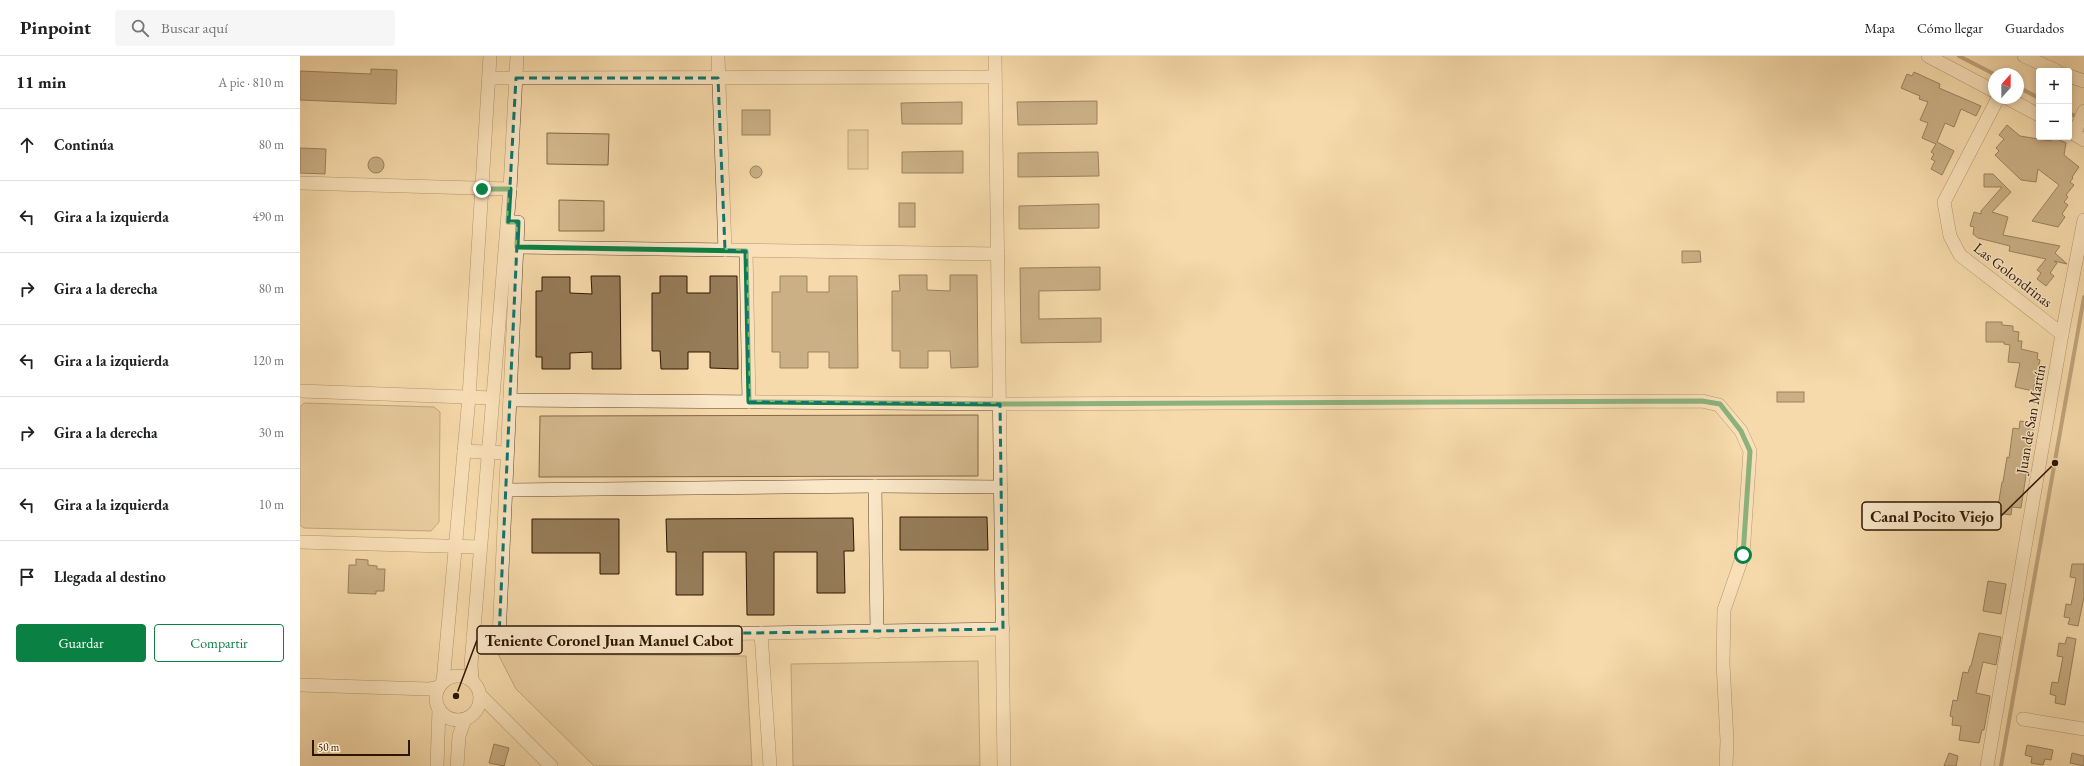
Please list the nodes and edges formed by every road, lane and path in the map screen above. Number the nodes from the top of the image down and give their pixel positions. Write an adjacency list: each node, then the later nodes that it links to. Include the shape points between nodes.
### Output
1 (490, 56): 10 (street)
2 (517, 56): 11 (street)
3 (718, 56): 12 (street)
4 (995, 56): 8 (street)
5 (1928, 56): 14 (street)
6 (2024, 56): 7 (street)
7 (2050, 68)
8 (995, 77): 12 (street); 26 (street)
9 (2072, 77): 13 (street)
10 (489, 78): 11 (street); 19 (street)
11 (516, 78): 12 (street); 20 (street)
12 (718, 78): 24 (street)
13 (2084, 81)
14 (1988, 88)
15 (1995, 104): 27 (street, Las Golondrinas, via 1944,202 1950,236 1960,255)
16 (2018, 104): 17 (street)
17 (2036, 113)
18 (300, 183): 19 (street)
19 (482, 189): 20 (street); 29 (street)
20 (510, 189): 22 (street)
21 (2084, 220): 27 (street, Juan de San Martín)
22 (508, 222): 23 (street, via 518,222); 30 (street)
23 (517, 247): 24 (street); 31 (street)
24 (725, 250): 25 (street)
25 (746, 251): 26 (street); 32 (street)
26 (998, 254): 33 (street)
27 (2062, 334): 62 (street, Juan de San Martín)
28 (300, 391): 29 (street)
29 (469, 397): 30 (street); 34 (street)
30 (493, 398): 35 (street)
31 (510, 400): 32 (street); 36 (street)
32 (749, 402): 33 (street)
33 (1000, 404): 38 (street); 61 (street, via 1702,401 1720,404 1741,431 1750,451 1743,555 1724,610)
34 (464, 452): 35 (street); 41 (street)
35 (488, 452): 36 (street); 42 (street)
36 (507, 453): 39 (street)
37 (875, 486): 38 (street); 39 (street); 44 (street)
38 (1001, 487): 43 (street)
39 (506, 490): 46 (street)
40 (300, 542): 41 (street)
41 (456, 547): 42 (street); 50 (street)
42 (480, 547): 47 (street)
43 (1002, 630): 44 (street); 60 (street)
44 (877, 632): 45 (street)
45 (761, 633): 46 (street); 59 (street)
46 (499, 637): 47 (street)
47 (473, 638): 48 (street, via 470,672)
48 (472, 681): 50 (street, via 458,676); 51 (street)
49 (300, 685): 50 (street, via 429,689)
50 (441, 685): 52 (street, via 436,702)
51 (480, 695): 54 (street, via 477,709); 58 (street)
52 (439, 709): 54 (street, via 450,719); 56 (street)
53 (2023, 718): 55 (street)
54 (465, 719): 57 (street, via 459,736)
55 (2084, 729)
56 (437, 766)
57 (457, 766)
58 (550, 766)
59 (770, 766)
60 (1004, 766)
61 (1726, 766)
62 (1987, 766)

